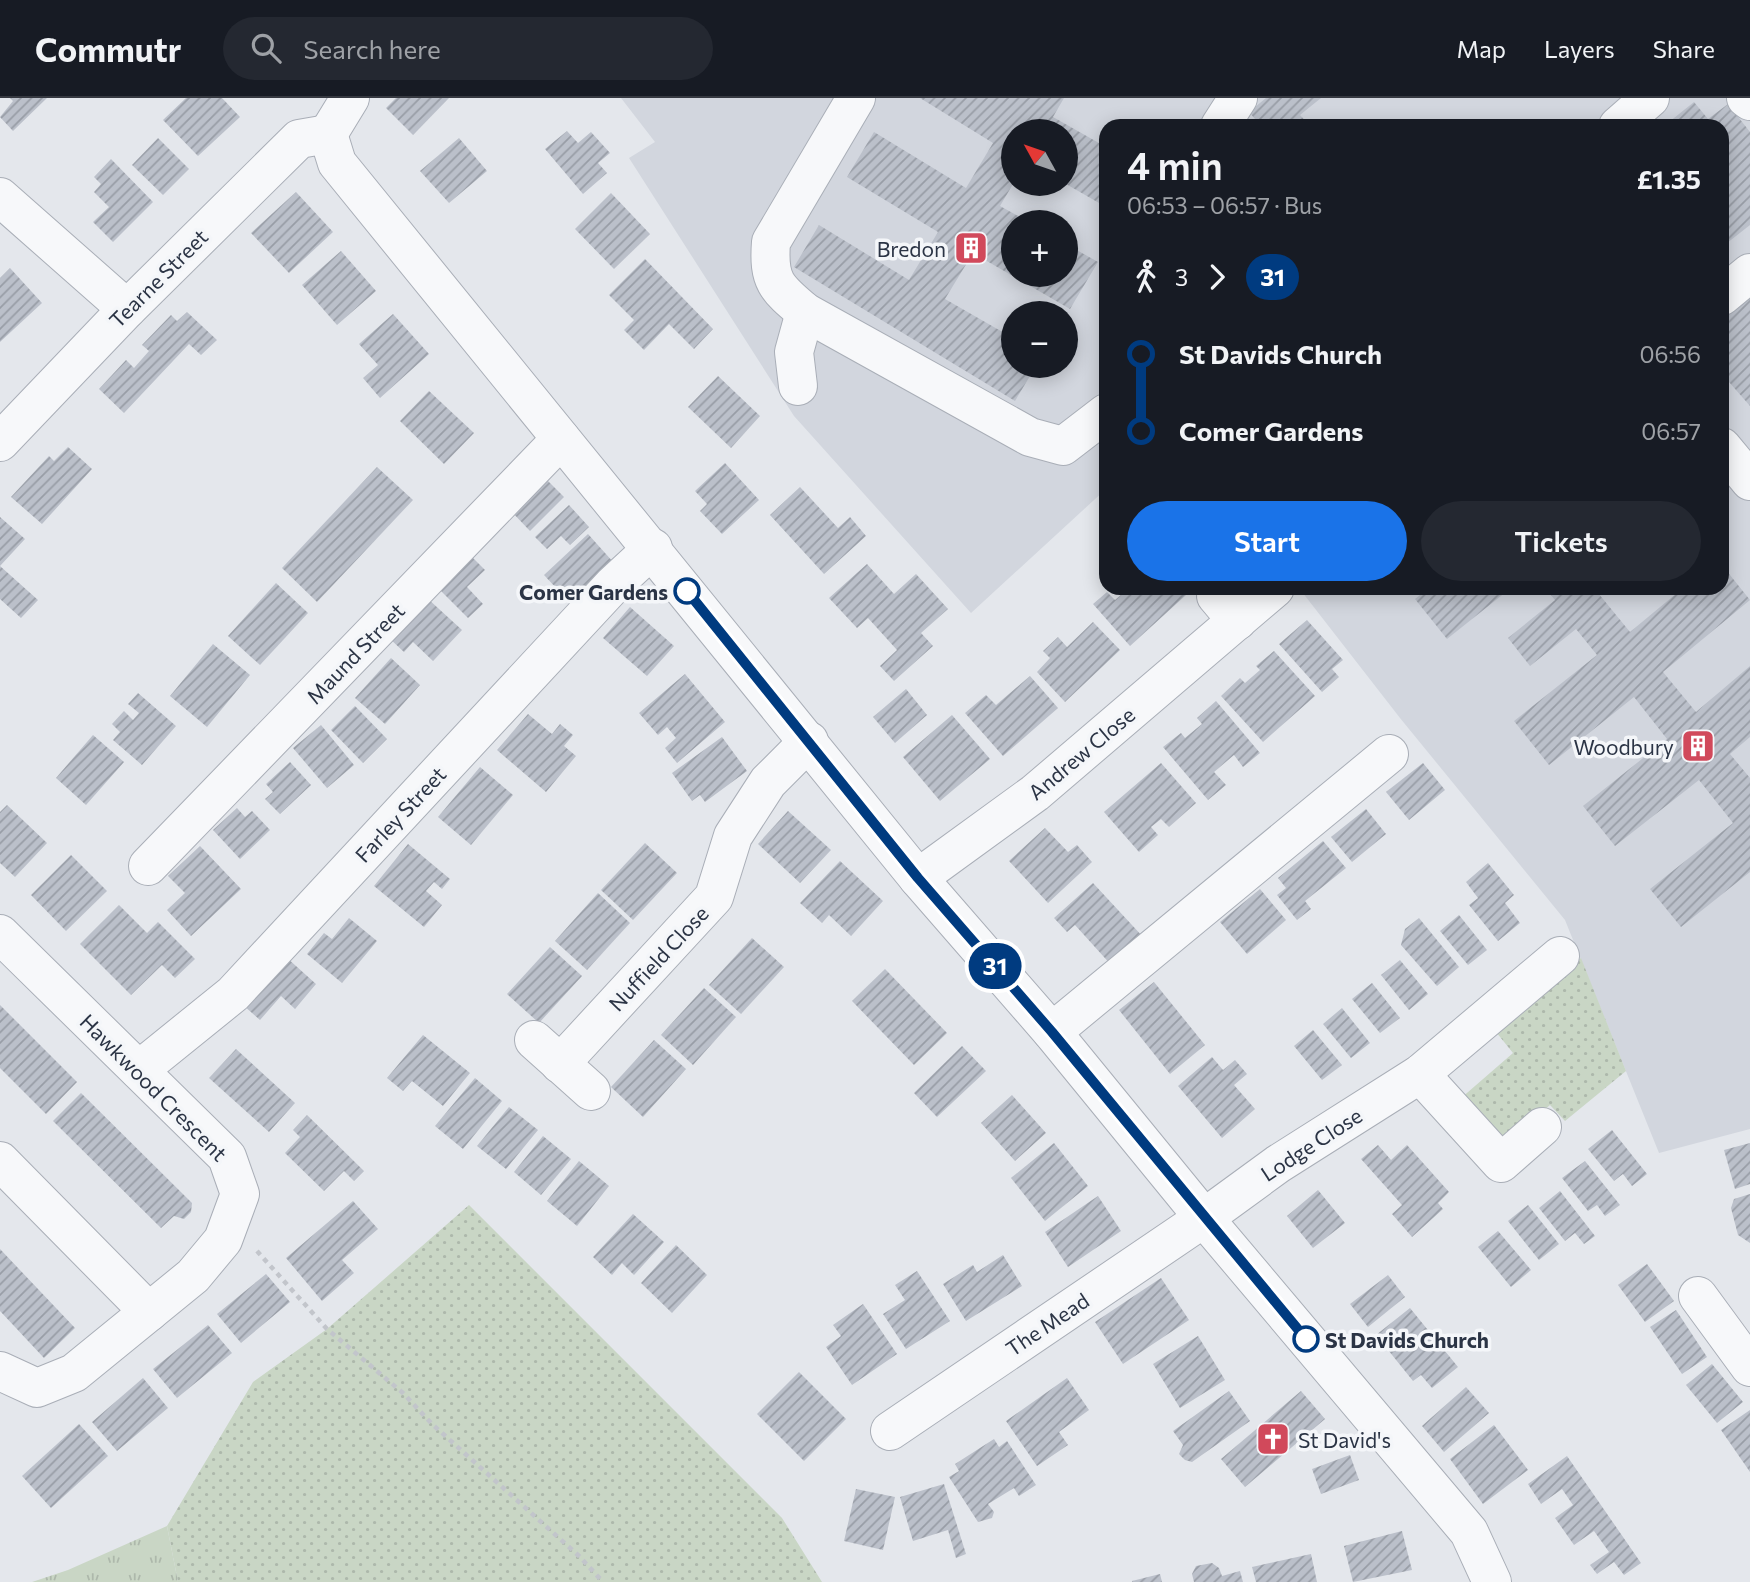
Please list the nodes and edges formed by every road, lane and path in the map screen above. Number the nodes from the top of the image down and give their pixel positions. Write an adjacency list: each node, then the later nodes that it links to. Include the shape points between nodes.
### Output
1 (350, 98): 9 (street)
2 (856, 98): 14 (street, via 771,242 769,267 777,288)
3 (1238, 98): 7 (street)
4 (1650, 98): 8 (street)
5 (1746, 98): 6 (street)
6 (1750, 101)
7 (1224, 119)
8 (1626, 119)
9 (328, 134): 13 (street, Tearne Street, via 299,139); 17 (street, via 337,163)
10 (0, 197): 13 (street)
11 (1750, 273): 12 (street)
12 (1729, 290)
13 (127, 309): 18 (street, Tearne Street)
14 (805, 312): 15 (street, via 794,352); 16 (street, via 1030,437 1063,446)
15 (798, 386)
16 (1099, 418)
17 (561, 439): 21 (street); 25 (street, Maund Street)
18 (0, 442)
19 (1729, 456): 20 (street)
20 (1750, 481)
21 (653, 548): 23 (street); 30 (street, Farley Street, via 613,585 233,994)
22 (1259, 595): 26 (street, Andrew Close, via 1227,609 1035,793)
23 (809, 741): 26 (street); 32 (street, Nuffield Close, via 768,782 733,836 714,897 547,1052)
24 (1390, 754): 29 (street)
25 (148, 866)
26 (918, 878): 29 (street)
27 (0, 934): 30 (street, Hawkwood Crescent)
28 (1560, 956): 31 (street, Lodge Close)
29 (1052, 1032): 35 (street)
30 (139, 1070): 36 (street, Hawkwood Crescent, via 228,1157 240,1194)
31 (1420, 1074): 33 (street, via 1501,1163); 35 (street, Lodge Close, via 1278,1164)
32 (591, 1091)
33 (1542, 1127)
34 (0, 1161): 38 (street)
35 (1204, 1218): 41 (street, The Mead); 43 (street, via 1469,1532)
36 (230, 1222): 38 (street, Hawkwood Crescent, via 223,1240 192,1276); 42 (path, via 327,1329 403,1393)
37 (1698, 1296): 39 (street)
38 (149, 1311): 40 (street, Hawkwood Crescent, via 74,1373 37,1388)
39 (1750, 1367)
40 (0, 1371)
41 (890, 1431)
42 (603, 1582)
43 (1492, 1582)

